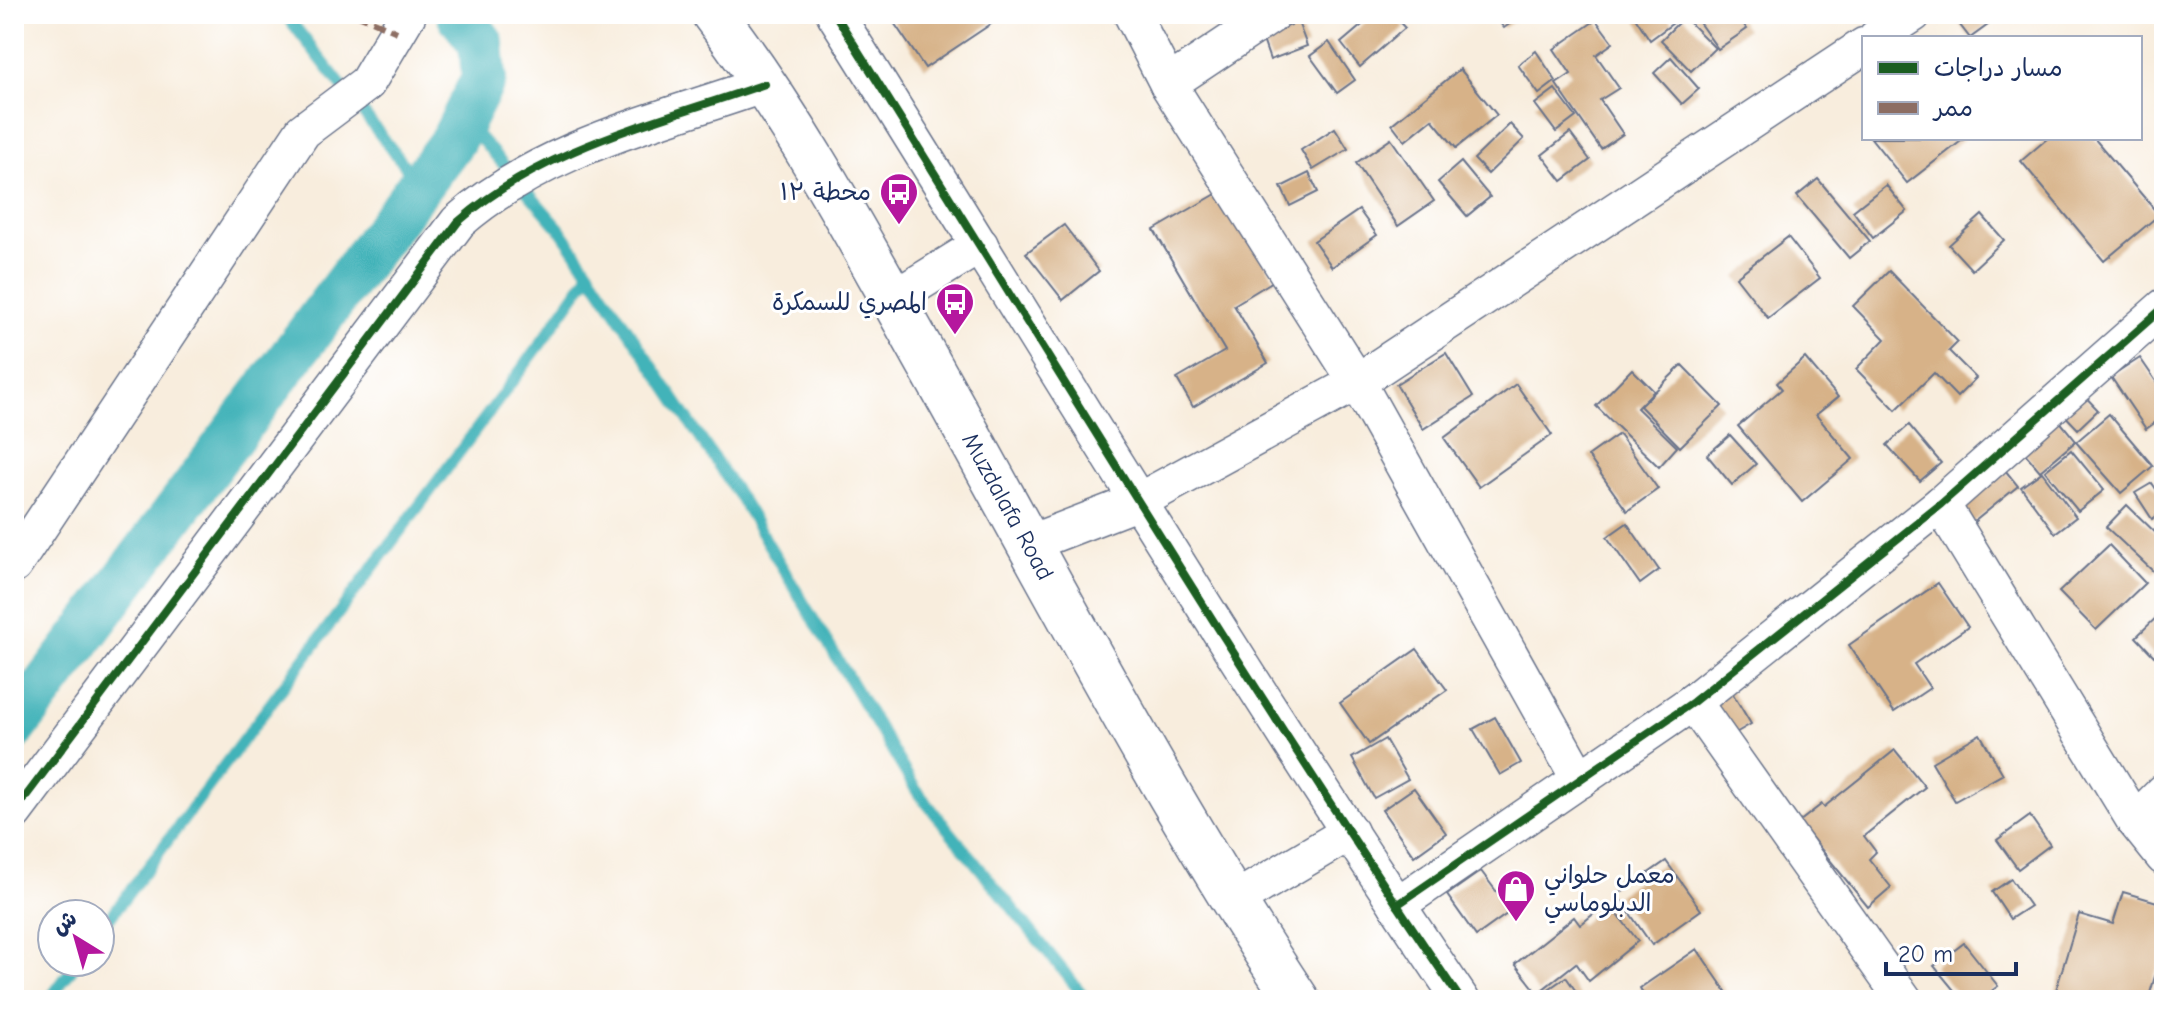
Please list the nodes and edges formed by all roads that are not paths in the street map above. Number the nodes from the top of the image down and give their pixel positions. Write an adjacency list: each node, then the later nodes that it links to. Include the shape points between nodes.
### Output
1 (408, 14): 18 (street, via 367,83 303,131)
2 (835, 14): 11 (street)
3 (1132, 14): 10 (street)
4 (1273, 14): 10 (street)
5 (1913, 14): 7 (street)
6 (717, 15): 9 (street, Muzdalafa Road)
7 (1879, 36)
8 (1862, 47): 14 (street)
9 (765, 84): 12 (street, Muzdalafa Road); 22 (street, via 553,159 486,198 458,222)
10 (1168, 84): 14 (street)
11 (980, 245): 12 (street); 15 (street)
12 (893, 299): 17 (street, Muzdalafa Road)
13 (2164, 307): 16 (street)
14 (1357, 382): 15 (street); 20 (street)
15 (1139, 501): 17 (street); 24 (street)
16 (1941, 504): 19 (street); 23 (street)
17 (1030, 543): 26 (street, Muzdalafa Road, via 1146,759)
18 (14, 565)
19 (1693, 702): 20 (street); 30 (street)
20 (1580, 780): 27 (street)
21 (2164, 792): 23 (street)
22 (14, 812)
23 (2135, 821): 25 (street)
24 (1350, 832): 26 (street); 27 (street)
25 (2164, 857)
26 (1235, 900): 28 (street, Muzdalafa Road)
27 (1397, 905): 29 (street)
28 (1297, 1000)
29 (1461, 1000)
30 (1904, 1000)

